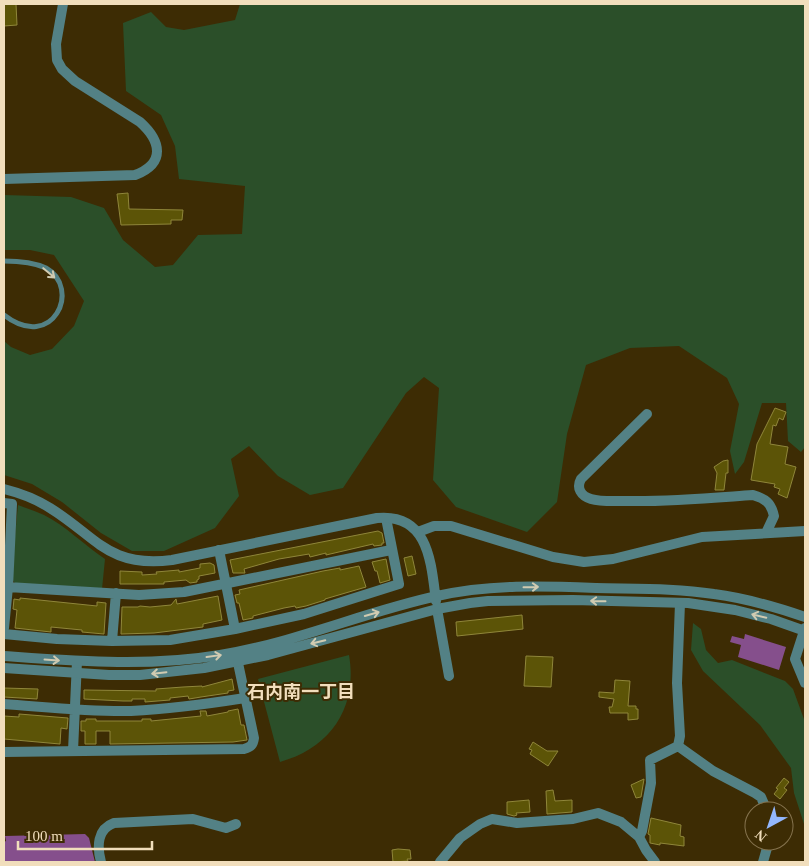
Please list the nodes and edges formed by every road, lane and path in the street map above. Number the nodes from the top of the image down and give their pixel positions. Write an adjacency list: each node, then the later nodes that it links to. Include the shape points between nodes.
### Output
1 (63, 4): 2 (street, via 56,44 57,60 62,69 148,129 155,141 157,157 146,171 135,175)
2 (4, 179)
3 (4, 261): 4 (lane, one-way to 4, via 32,263 47,269 57,280 62,295 53,320 39,326 26,327)
4 (4, 315)
5 (647, 414): 11 (street, via 581,479 578,484 583,495 591,499 645,502 753,495 765,498 772,506 774,516)
6 (4, 490): 12 (street, via 49,508 101,546 123,557 160,561)
7 (4, 503): 15 (street, via 12,504)
8 (386, 518): 10 (street, via 407,523); 12 (street); 13 (street)
9 (805, 531): 11 (street)
10 (418, 532): 11 (street, via 434,526 450,526 552,557 584,562 613,559 702,537); 17 (street, via 426,545)
11 (766, 533)
12 (219, 550): 14 (street)
13 (391, 550): 14 (street); 22 (street, via 399,584 304,614)
14 (226, 583): 16 (street, via 184,592); 22 (street)
15 (8, 587): 16 (street); 21 (street)
16 (116, 594): 25 (street)
17 (435, 596): 19 (street); 20 (street, one-way to 20, via 470,589 504,588 694,591 738,598); 27 (street, one-way to 17, via 172,661 221,655)
18 (680, 603): 19 (street, one-way to 19, via 505,601); 23 (street, one-way to 18, via 735,610); 37 (street)
19 (437, 609): 28 (street, one-way to 28); 32 (street)
20 (805, 617)
21 (4, 628)
22 (235, 629): 25 (street, via 170,640)
23 (805, 630): 30 (street, via 795,656)
24 (4, 634): 25 (street)
25 (112, 641)
26 (4, 656): 27 (street, one-way to 27)
27 (77, 661): 31 (street)
28 (238, 662): 31 (street, one-way to 31, via 140,675); 34 (street)
29 (4, 668): 31 (street)
30 (802, 669): 33 (street)
31 (77, 674): 36 (street)
32 (449, 676)
33 (805, 684)
34 (245, 698): 36 (street, via 129,711); 38 (street, via 254,738 250,748)
35 (4, 704): 36 (street)
36 (75, 709): 38 (street)
37 (678, 746): 40 (street); 42 (street, via 650,760 651,782)
38 (72, 751): 39 (street)
39 (4, 752)
40 (763, 801)
41 (236, 824): 43 (street, via 226,828 193,819 114,823 101,831)
42 (639, 837): 44 (street, via 625,825 598,812 572,819 517,823 492,819 460,838); 45 (street)
43 (101, 862)
44 (440, 862)
45 (655, 862)

